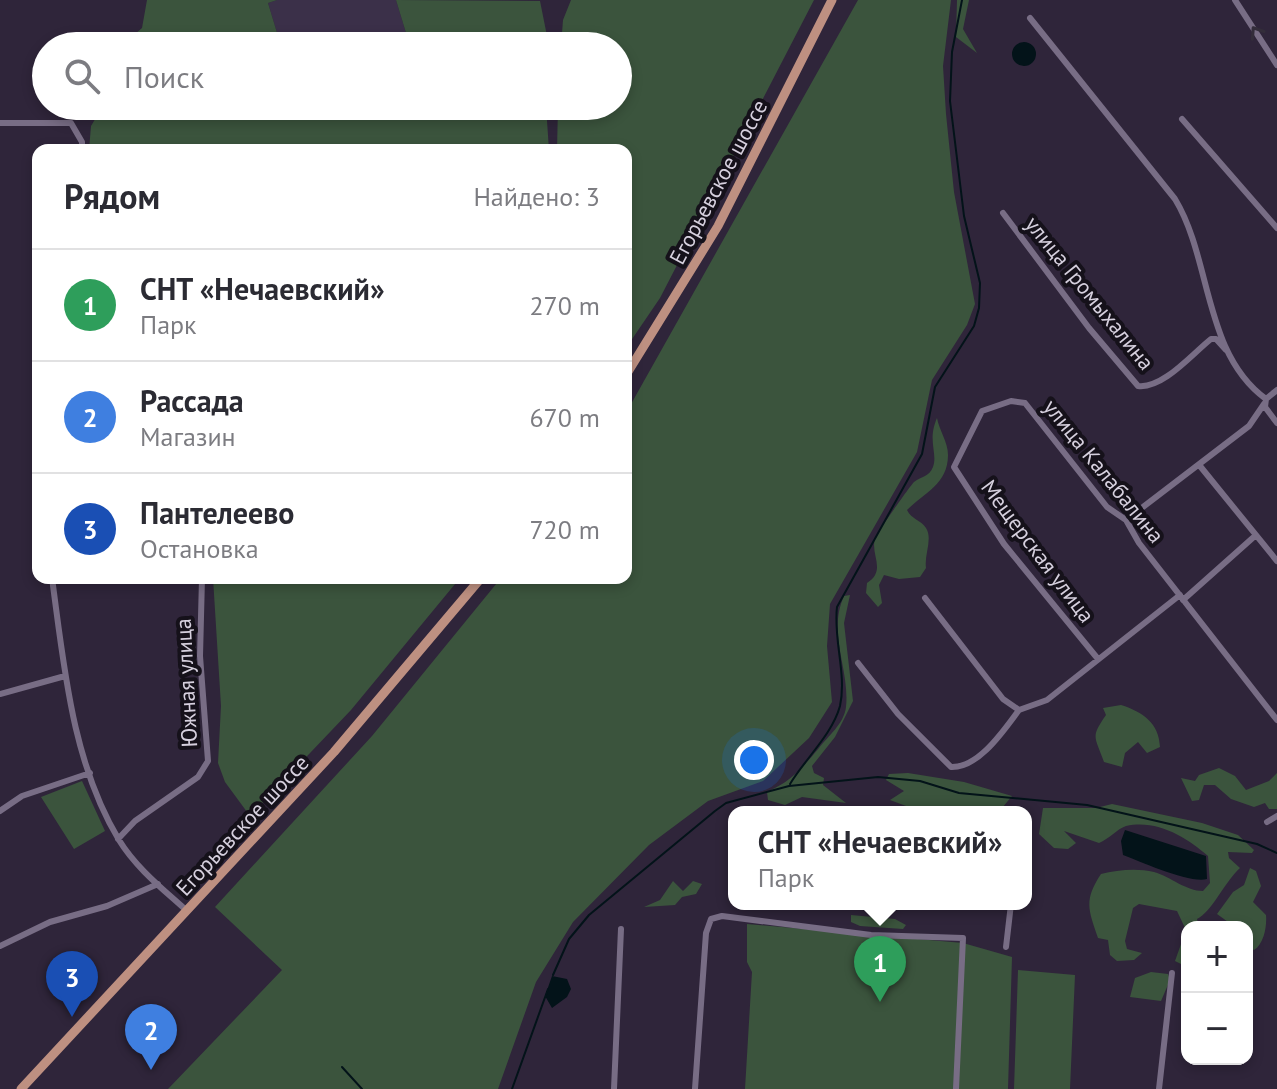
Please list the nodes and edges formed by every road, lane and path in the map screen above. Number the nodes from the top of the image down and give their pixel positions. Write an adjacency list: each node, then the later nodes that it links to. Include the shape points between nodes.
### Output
1 (832, 0): 11 (main road, Егорьевское шоссе, via 718,226)
2 (1235, 0): 4 (street, one-way to 2)
3 (1030, 18): 10 (street, via 1182,210)
4 (1277, 65)
5 (1182, 119): 9 (street)
6 (0, 123): 7 (street, via 71,123)
7 (81, 144)
8 (1003, 213): 10 (street, улица Громыхалина, via 1138,386 1165,376 1211,339)
9 (1277, 228)
10 (1229, 353): 13 (street)
11 (632, 365)
12 (1277, 390): 13 (street)
13 (1265, 402): 14 (street); 16 (street, via 1249,426)
14 (1277, 423)
15 (955, 462): 17 (street, улица Калабалина, via 982,411 1021,401 1107,507); 25 (street, Мещерская улица, via 1004,544)
16 (1200, 466): 17 (street); 18 (street)
17 (1126, 520): 24 (street, улица Калабалина)
18 (1256, 535): 19 (street); 24 (street)
19 (1277, 561)
20 (53, 584): 27 (street)
21 (202, 584): 35 (street, Южная улица, via 200,656 208,761 198,777)
22 (476, 584): 38 (main road, Егорьевское шоссе, via 354,729)
23 (925, 598): 29 (street, via 1003,699)
24 (1182, 598): 25 (street); 30 (street, улица Калабалина)
25 (1098, 659): 29 (street, via 1042,704)
26 (858, 663): 29 (street, via 898,714 951,767 971,760 995,741)
27 (65, 676): 28 (street); 31 (street)
28 (0, 694)
29 (1019, 710)
30 (1277, 720)
31 (90, 773): 32 (street, via 22,796); 35 (street)
32 (0, 811)
33 (1277, 816): 34 (street)
34 (1267, 822)
35 (118, 839): 36 (street)
36 (158, 884): 38 (street); 40 (street, via 50,922)
37 (1010, 910): 41 (street)
38 (187, 911): 43 (main road, Егорьевское шоссе)
39 (621, 929): 44 (street)
40 (0, 946)
41 (1006, 947)
42 (1172, 973): 47 (street)
43 (21, 1089)
44 (614, 1089)
45 (695, 1089): 46 (street, via 706,933 711,919 722,916 871,935 963,938)
46 (956, 1089)
47 (1159, 1089)

